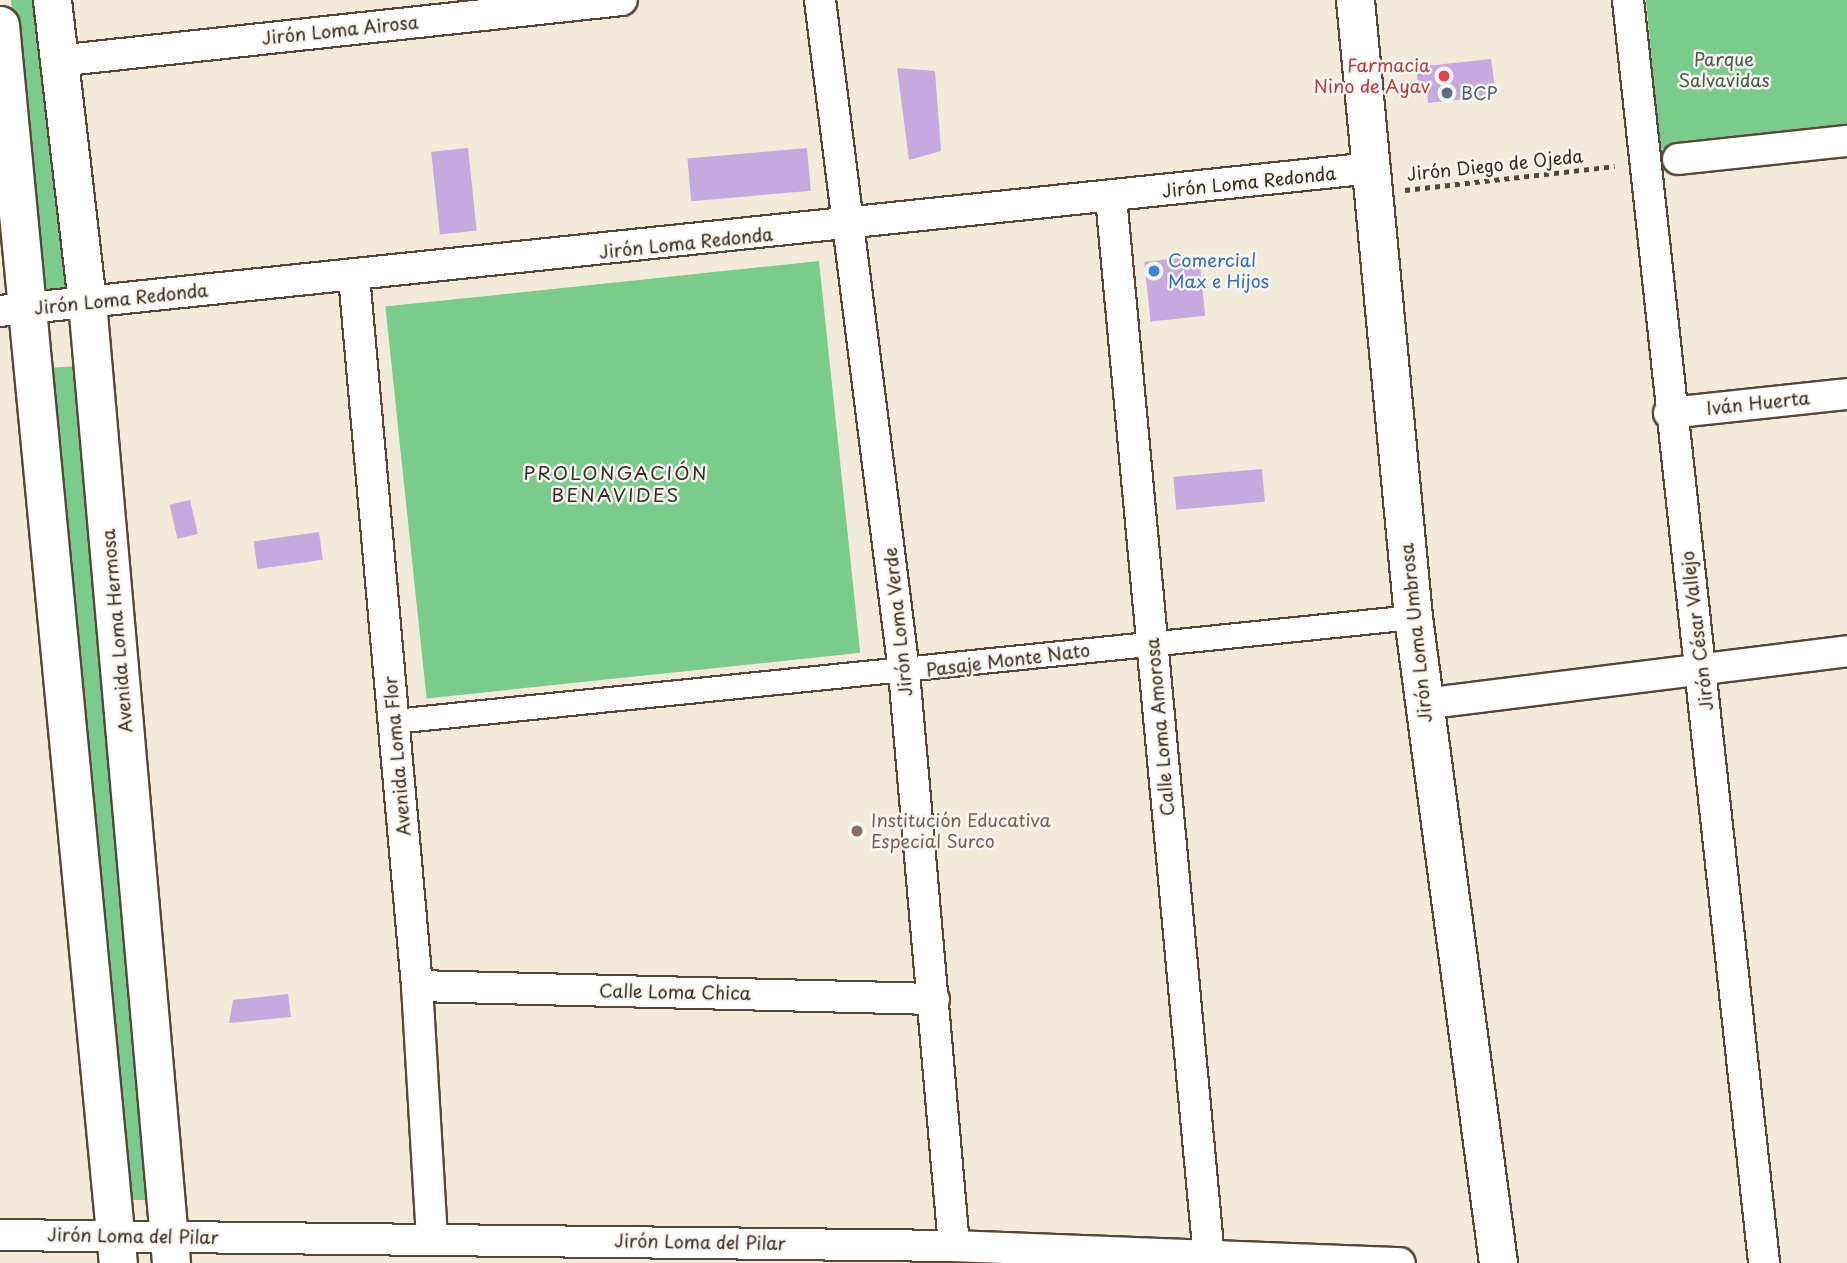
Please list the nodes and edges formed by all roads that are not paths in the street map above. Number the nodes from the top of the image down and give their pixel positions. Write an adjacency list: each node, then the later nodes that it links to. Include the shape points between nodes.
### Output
1 (52, 0): 7 (street, Avenida Loma Hermosa)
2 (622, 0): 7 (street, Jirón Loma Airosa)
3 (820, 0): 13 (street, Jirón Loma Verde)
4 (1355, 0): 11 (street, Jirón Loma Umbrosa)
5 (1628, 0): 18 (street, Jirón César Vallejo)
6 (0, 25): 8 (street)
7 (57, 61): 15 (street, Avenida Loma Hermosa)
8 (1, 62): 16 (street)
9 (1847, 141): 10 (street)
10 (1678, 159)
11 (1372, 180): 12 (street, Jirón Loma Redonda); 19 (street, Jirón Loma Umbrosa)
12 (1111, 197): 13 (street, Jirón Loma Redonda); 20 (street, Calle Loma Amorosa)
13 (846, 226): 14 (street, Jirón Loma Redonda); 23 (street, Jirón Loma Verde)
14 (354, 276): 15 (street, Jirón Loma Redonda); 25 (street, Avenida Loma Flor)
15 (87, 302): 16 (street, Jirón Loma Redonda); 32 (street, Avenida Loma Hermosa)
16 (15, 309): 31 (street)
17 (1847, 394): 18 (street, Iván Huerta)
18 (1669, 413): 22 (street, Jirón César Vallejo)
19 (1413, 617): 20 (street, Pasaje Monte Nato); 24 (street, Jirón Loma Umbrosa)
20 (1153, 643): 23 (street, Pasaje Monte Nato); 34 (street, Calle Loma Amorosa)
21 (1847, 651): 22 (street)
22 (1702, 668): 24 (street); 37 (street, Jirón César Vallejo)
23 (904, 672): 25 (street, Pasaje Monte Nato); 27 (street, Jirón Loma Verde)
24 (1423, 704): 36 (street, Jirón Loma Umbrosa)
25 (394, 721): 26 (street, Avenida Loma Flor)
26 (417, 986): 27 (street, Calle Loma Chica); 29 (street, Avenida Loma Flor)
27 (934, 999): 30 (street, Jirón Loma Verde)
28 (0, 1235): 31 (street, Jirón Loma del Pilar)
29 (432, 1236): 32 (street, Jirón Loma del Pilar); 33 (street, Jirón Loma del Pilar)
30 (954, 1246): 33 (street, Jirón Loma del Pilar); 34 (street, Jirón Loma del Pilar)
31 (118, 1249): 32 (street, Jirón Loma del Pilar)
32 (171, 1250)
33 (840, 1254)
34 (1209, 1257): 35 (street, Jirón Loma del Pilar)
35 (1400, 1263)
36 (1498, 1263)
37 (1764, 1263)

